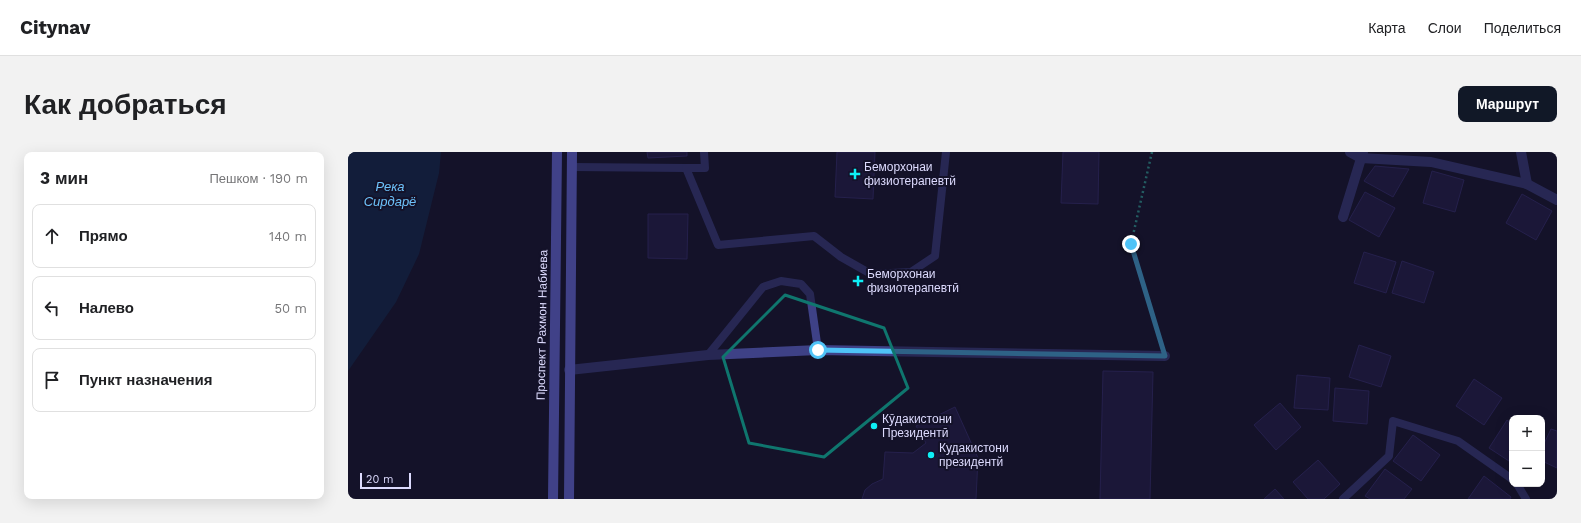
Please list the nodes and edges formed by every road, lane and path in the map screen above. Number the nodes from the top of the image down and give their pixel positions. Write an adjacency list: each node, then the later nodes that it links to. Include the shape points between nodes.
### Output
1 (557, 152): 20 (main road, Проспект Рахмон Набиева)
2 (572, 152): 9 (main road)
3 (704, 152): 10 (lane, via 704,168)
4 (946, 152): 10 (lane, via 935,256 910,272 870,274 841,257 814,236 718,245)
5 (1152, 152): 16 (path, via 1131,244)
6 (1350, 152): 8 (street)
7 (1521, 152): 11 (street)
8 (1362, 155): 11 (street, via 1430,162); 13 (street)
9 (572, 167): 10 (lane); 17 (main road)
10 (686, 168)
11 (1527, 184): 12 (street)
12 (1557, 200)
13 (1343, 217)
14 (818, 350): 15 (street); 15 (lane, via 810,294 802,284 781,280 763,287); 16 (street)
15 (708, 355): 17 (street)
16 (1165, 356)
17 (569, 370): 21 (main road)
18 (1509, 477): 22 (lane, via 1458,441 1393,421 1389,456)
19 (1518, 487): 23 (lane)
20 (553, 499)
21 (569, 499)
22 (1343, 499)
23 (1526, 499)

